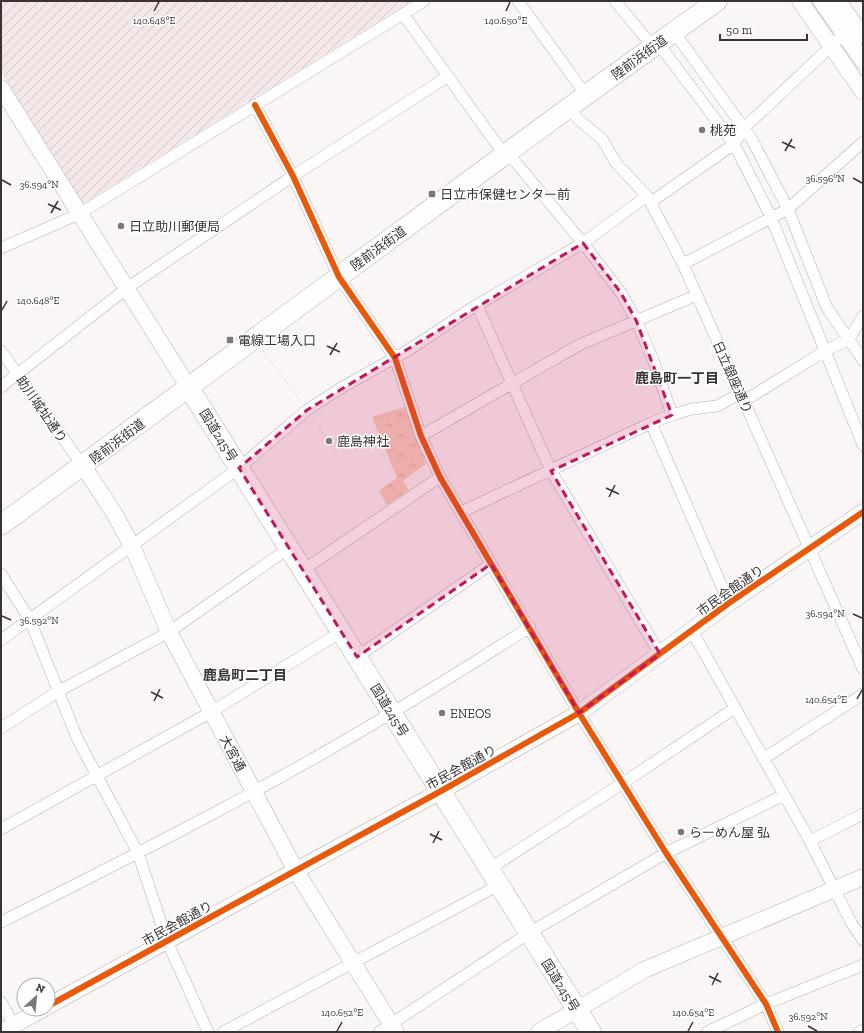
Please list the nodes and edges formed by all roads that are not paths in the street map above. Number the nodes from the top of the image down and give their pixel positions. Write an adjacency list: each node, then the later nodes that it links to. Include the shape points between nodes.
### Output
1 (424, 1): 8 (street)
2 (518, 1): 17 (street)
3 (615, 1): 11 (street)
4 (717, 1): 11 (highway, 陸前浜街道)
5 (800, 1): 12 (street)
6 (821, 1): 9 (street)
7 (838, 1): 10 (street)
8 (403, 14): 14 (street); 18 (street)
9 (844, 34): 12 (street); 13 (street)
10 (863, 36)
11 (662, 41): 17 (highway, 陸前浜街道); 20 (street); 22 (street)
12 (830, 46): 16 (street); 20 (street)
13 (863, 62)
14 (447, 77): 23 (street, via 498,146); 24 (street)
15 (1, 88): 27 (street)
16 (863, 92)
17 (586, 95): 19 (highway, 陸前浜街道)
18 (255, 105): 24 (street); 27 (street)
19 (569, 108): 23 (highway, 陸前浜街道); 25 (street, 日立銀座通り, via 602,139 616,163)
20 (744, 128): 22 (street); 26 (street)
21 (863, 142): 26 (street)
22 (734, 144): 25 (street); 28 (street)
23 (508, 153): 29 (street); 32 (highway, 陸前浜街道)
24 (293, 176): 32 (street); 33 (street)
25 (649, 199): 29 (street); 31 (street, 日立銀座通り)
26 (788, 209): 28 (street); 38 (street, via 827,308)
27 (79, 214): 30 (street); 33 (street)
28 (771, 217): 31 (street); 40 (street)
29 (583, 243): 35 (street); 37 (street, via 621,293)
30 (1, 248)
31 (683, 264): 34 (street, 日立銀座通り)
32 (339, 277): 41 (street); 46 (highway, 陸前浜街道)
33 (127, 288): 43 (street); 46 (street)
34 (697, 295): 37 (street); 47 (street, 日立銀座通り)
35 (477, 305): 41 (street); 44 (street)
36 (863, 316): 38 (street)
37 (636, 320): 44 (street, via 578,345); 48 (street)
38 (849, 339): 40 (street); 42 (street)
39 (1, 351): 43 (street, 助川城址通り)
40 (825, 351): 47 (street); 51 (street)
41 (395, 358): 50 (street); 53 (street, via 307,410)
42 (863, 360)
43 (18, 373): 45 (street); 52 (street, 助川城址通り)
44 (512, 382): 50 (street); 54 (street)
45 (1, 387)
46 (189, 388): 52 (highway, 陸前浜街道); 53 (highway, 国道245号)
47 (743, 397): 48 (street, via 717,406); 61 (street, 日立銀座通り)
48 (672, 415): 49 (street)
49 (651, 423): 54 (street); 65 (street)
50 (421, 436): 55 (street)
51 (863, 445)
52 (83, 466): 58 (highway, 陸前浜街道); 59 (street, 大宮通)
53 (239, 468): 59 (street); 60 (highway, 国道245号)
54 (551, 471): 56 (street); 72 (street)
55 (440, 477): 56 (street); 63 (street)
56 (461, 512): 62 (street)
57 (863, 512): 61 (street, 市民会館通り)
58 (1, 525)
59 (132, 546): 66 (street); 69 (street, 大宮通)
60 (289, 548): 63 (highway, 国道245号); 69 (street)
61 (809, 550): 65 (street, 市民会館通り); 74 (street, 日立銀座通り)
62 (492, 564): 67 (street); 73 (street)
63 (303, 570): 70 (highway, 国道245号)
64 (1, 574): 66 (street)
65 (729, 603): 68 (street, 市民会館通り)
66 (30, 620): 71 (street); 75 (street)
67 (530, 627): 79 (street); 80 (street)
68 (692, 631): 72 (street, 市民会館通り); 77 (street)
69 (168, 632): 75 (street); 78 (street, 大宮通)
70 (341, 632): 73 (highway, 国道245号); 78 (street)
71 (1, 640)
72 (660, 654): 80 (street, 市民会館通り)
73 (357, 657): 79 (highway, 国道245号)
74 (863, 669)
75 (59, 691): 81 (street); 83 (street, via 77,738)
76 (863, 694): 82 (street)
77 (735, 708): 82 (street); 84 (street)
78 (211, 712): 83 (street); 85 (street, 大宮通)
79 (392, 713): 85 (street); 86 (highway, 国道245号)
80 (579, 713): 84 (street); 86 (street, 市民会館通り)
81 (1, 728)
82 (764, 759): 87 (street)
83 (97, 776): 89 (street); 91 (street)
84 (623, 783): 92 (street); 95 (street)
85 (254, 791): 91 (street); 93 (street, 大宮通)
86 (441, 791): 93 (street, 市民会館通り); 95 (highway, 国道245号)
87 (784, 794): 90 (street); 92 (street)
88 (863, 814): 90 (street)
89 (1, 829)
90 (810, 841): 96 (street)
91 (138, 853): 97 (street); 101 (street)
92 (666, 853): 98 (street); 99 (street)
93 (296, 871): 101 (street, 市民会館通り); 102 (street, 大宮通)
94 (863, 876): 96 (street)
95 (494, 877): 98 (highway, 国道245号); 102 (street)
96 (835, 888): 99 (street); 100 (street, via 852,924)
97 (1, 922)
98 (529, 932): 107 (highway, 国道245号); 110 (street)
99 (721, 936): 106 (street); 107 (street, via 644,970)
100 (863, 940)
101 (167, 942): 105 (street, 市民会館通り); 112 (street)
102 (353, 962): 110 (street, 大宮通); 113 (street)
103 (863, 965): 106 (street)
104 (1, 1002): 109 (street)
105 (56, 1002)
106 (766, 1004): 116 (street); 117 (street)
107 (576, 1009): 114 (street); 115 (highway, 国道245号)
108 (30, 1017): 109 (street)
109 (10, 1030)
110 (389, 1030)
111 (863, 1030): 118 (street)
112 (208, 1032)
113 (223, 1032)
114 (539, 1032)
115 (591, 1032)
116 (707, 1032)
117 (778, 1032)
118 (859, 1032)

